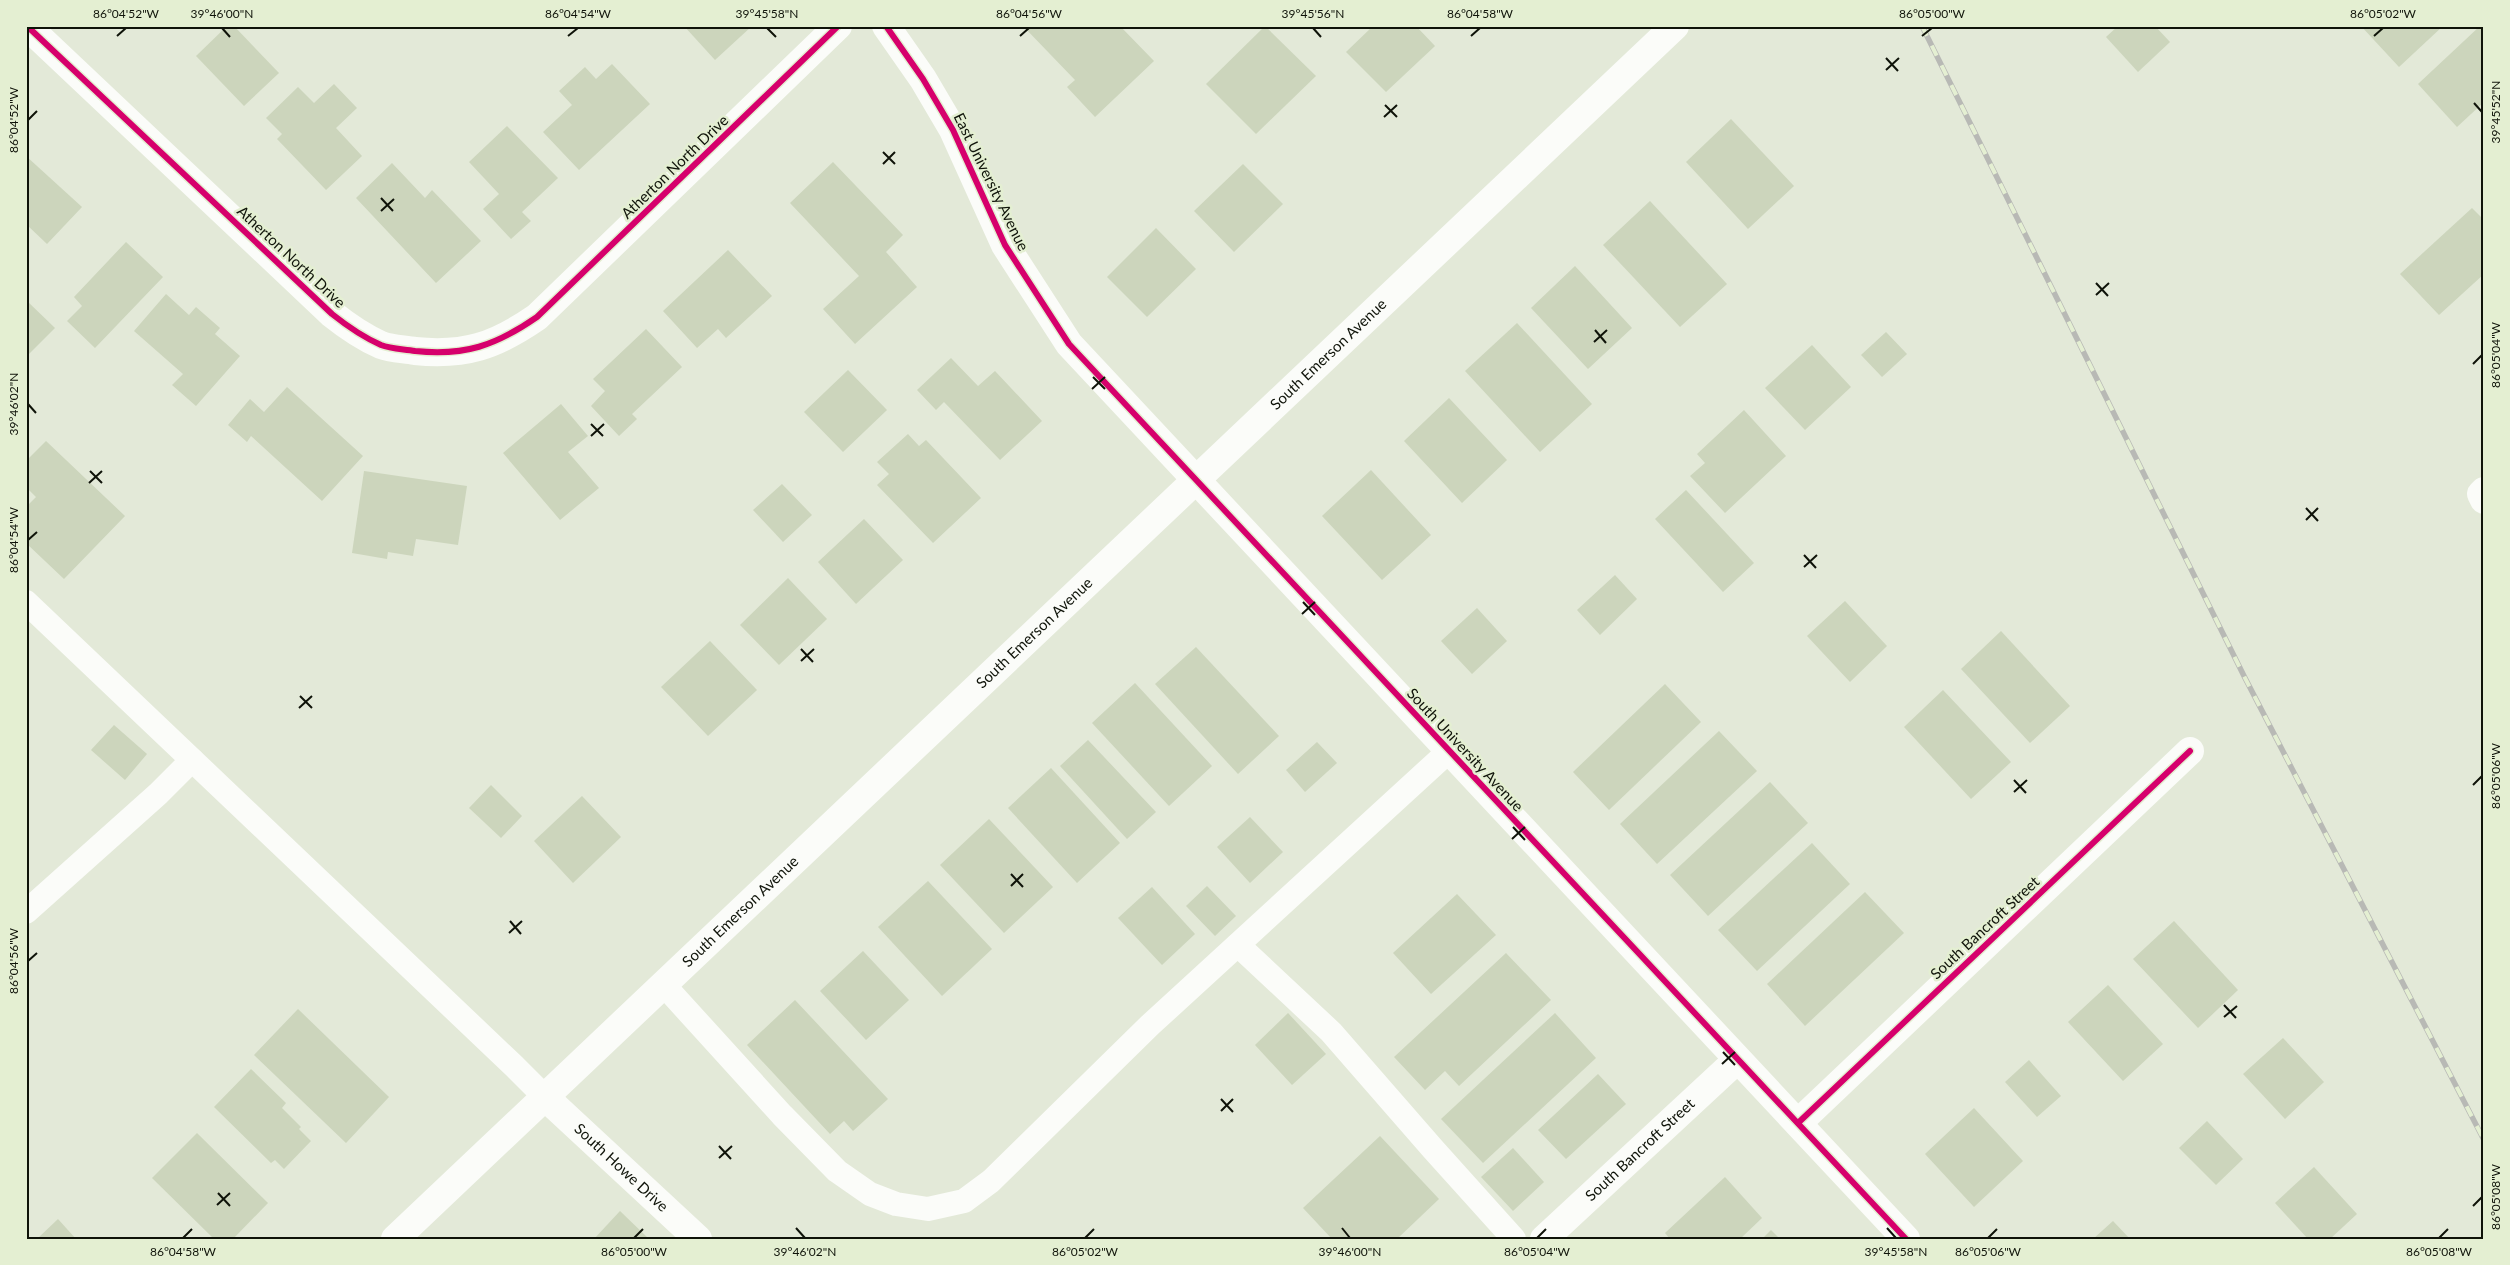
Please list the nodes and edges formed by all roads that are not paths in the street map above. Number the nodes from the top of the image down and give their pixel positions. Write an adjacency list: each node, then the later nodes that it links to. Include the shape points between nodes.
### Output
1 (27, 26): 2 (street, Atherton North Drive, via 332,314 383,346 442,354 484,346 536,317)
2 (838, 26)
3 (886, 26): 5 (street, East University Avenue, via 953,130 1005,245 1052,320 1089,366)
4 (1675, 26): 5 (street, South Emerson Avenue)
5 (1196, 480): 7 (street, South University Avenue); 12 (street, South Emerson Avenue)
6 (26, 602): 9 (lane)
7 (1449, 751): 11 (lane); 13 (street, South University Avenue)
8 (2190, 751): 15 (street, South Bancroft Street)
9 (192, 760): 10 (lane); 14 (lane)
10 (26, 912)
11 (1238, 945): 12 (lane, via 1150,1025 991,1181 964,1201 928,1209 896,1204 870,1194 837,1171); 18 (lane, via 1331,1032)
12 (663, 984): 14 (street, South Emerson Avenue)
13 (1737, 1060): 15 (street, South University Avenue); 19 (street, South Bancroft Street)
14 (545, 1097): 16 (street, South Emerson Avenue); 17 (street, South Howe Drive)
15 (1798, 1123): 20 (street)
16 (395, 1239)
17 (698, 1239)
18 (1514, 1239)
19 (1544, 1239)
20 (1906, 1239)

